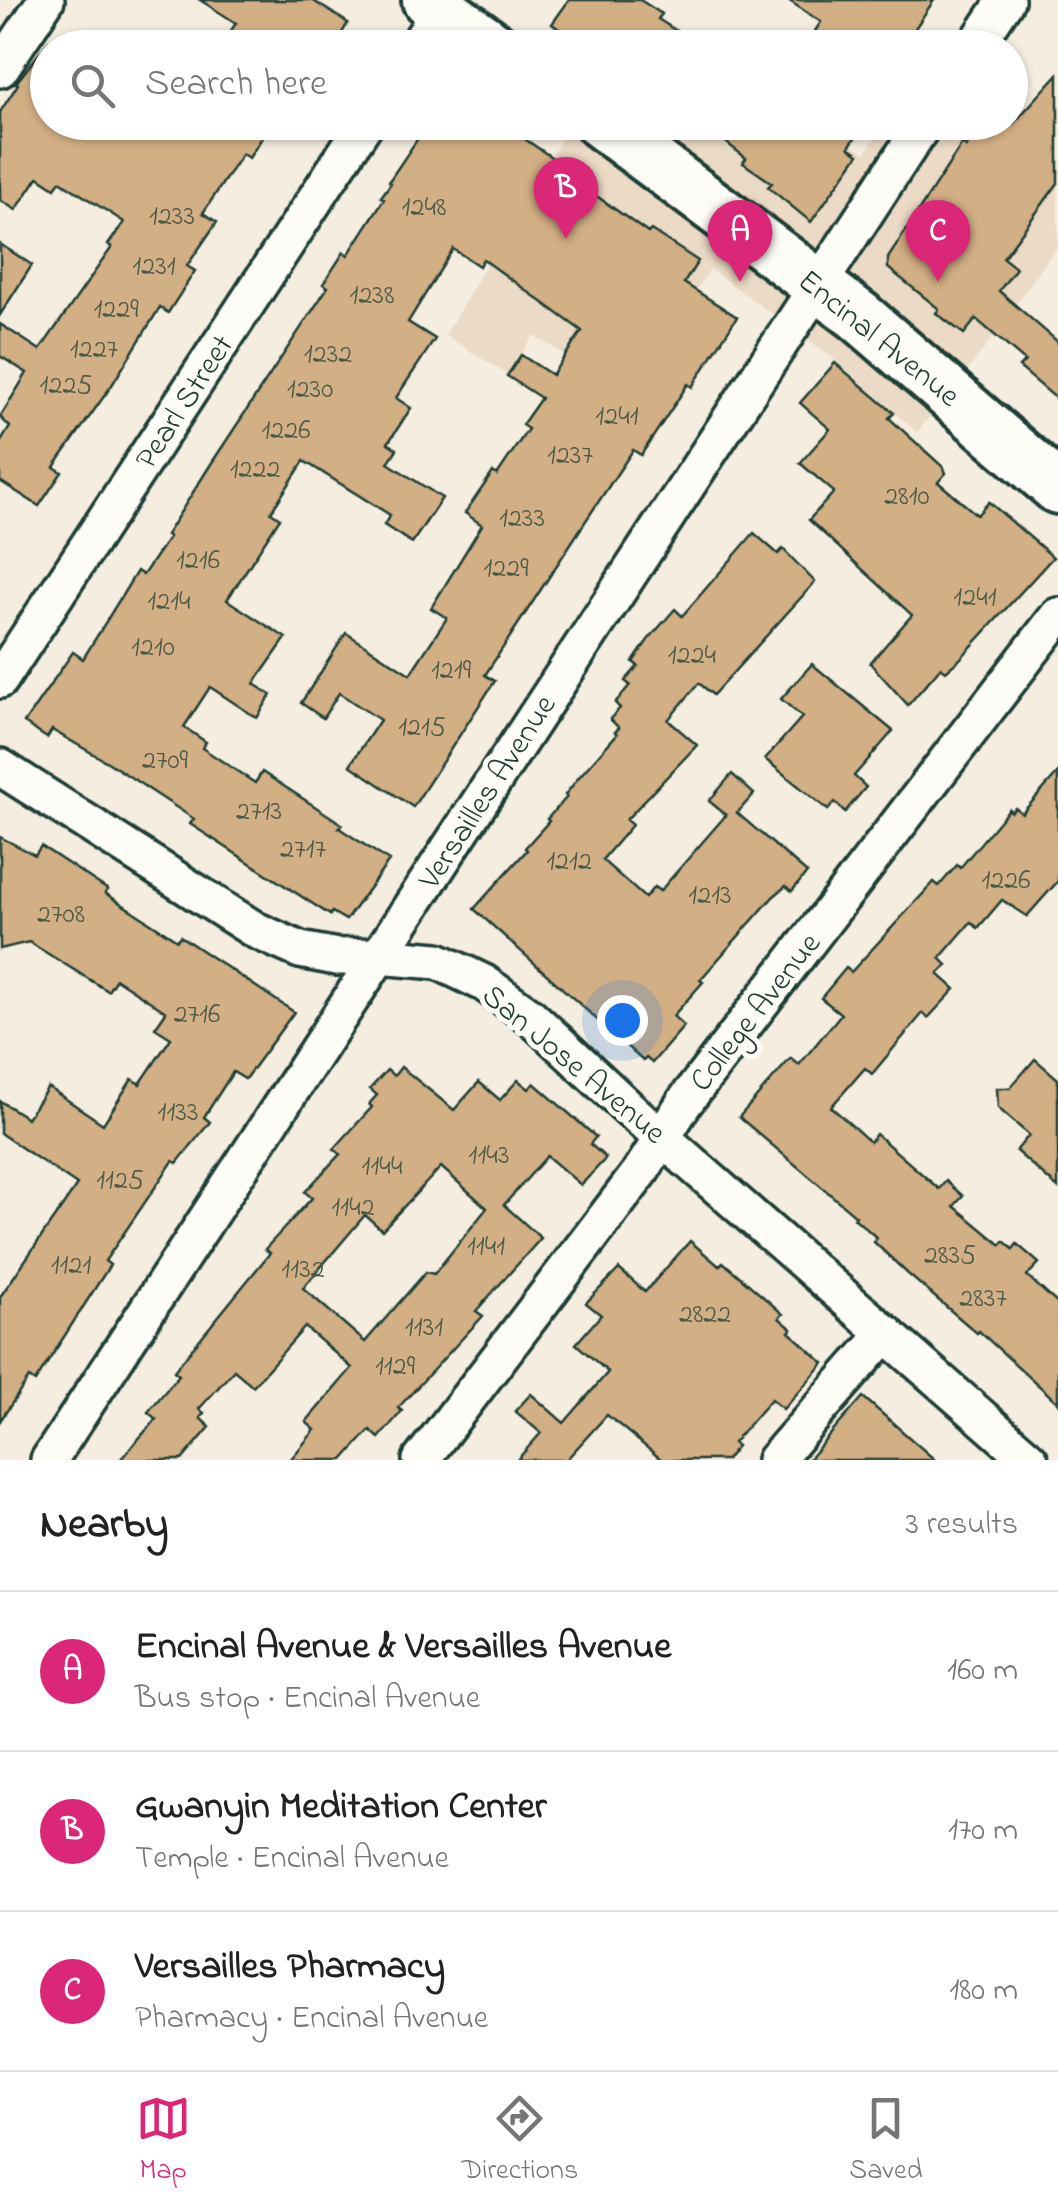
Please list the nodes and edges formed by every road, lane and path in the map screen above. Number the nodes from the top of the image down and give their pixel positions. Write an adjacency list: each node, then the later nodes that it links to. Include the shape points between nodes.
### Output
1 (46, 0): 6 (street)
2 (1006, 0): 5 (street)
3 (433, 14): 4 (main road)
4 (462, 30)
5 (986, 30)
6 (0, 69)
7 (354, 140): 13 (street, Pearl Street)
8 (624, 140): 10 (main road, Encinal Avenue)
9 (912, 140): 10 (street, Versailles Avenue)
10 (817, 284): 11 (main road, Encinal Avenue); 15 (street, Versailles Avenue)
11 (1058, 488)
12 (1058, 616): 16 (street, College Avenue)
13 (0, 680)
14 (0, 767): 15 (street, San Jose Avenue, via 256,930 337,958)
15 (378, 956): 16 (street, San Jose Avenue, via 438,961 484,983 530,1016); 18 (street, Versailles Avenue)
16 (662, 1137): 17 (street, San Jose Avenue); 19 (street, College Avenue)
17 (886, 1333): 20 (street); 21 (street, San Jose Avenue)
18 (48, 1460)
19 (422, 1460)
20 (775, 1460)
21 (1030, 1460)

